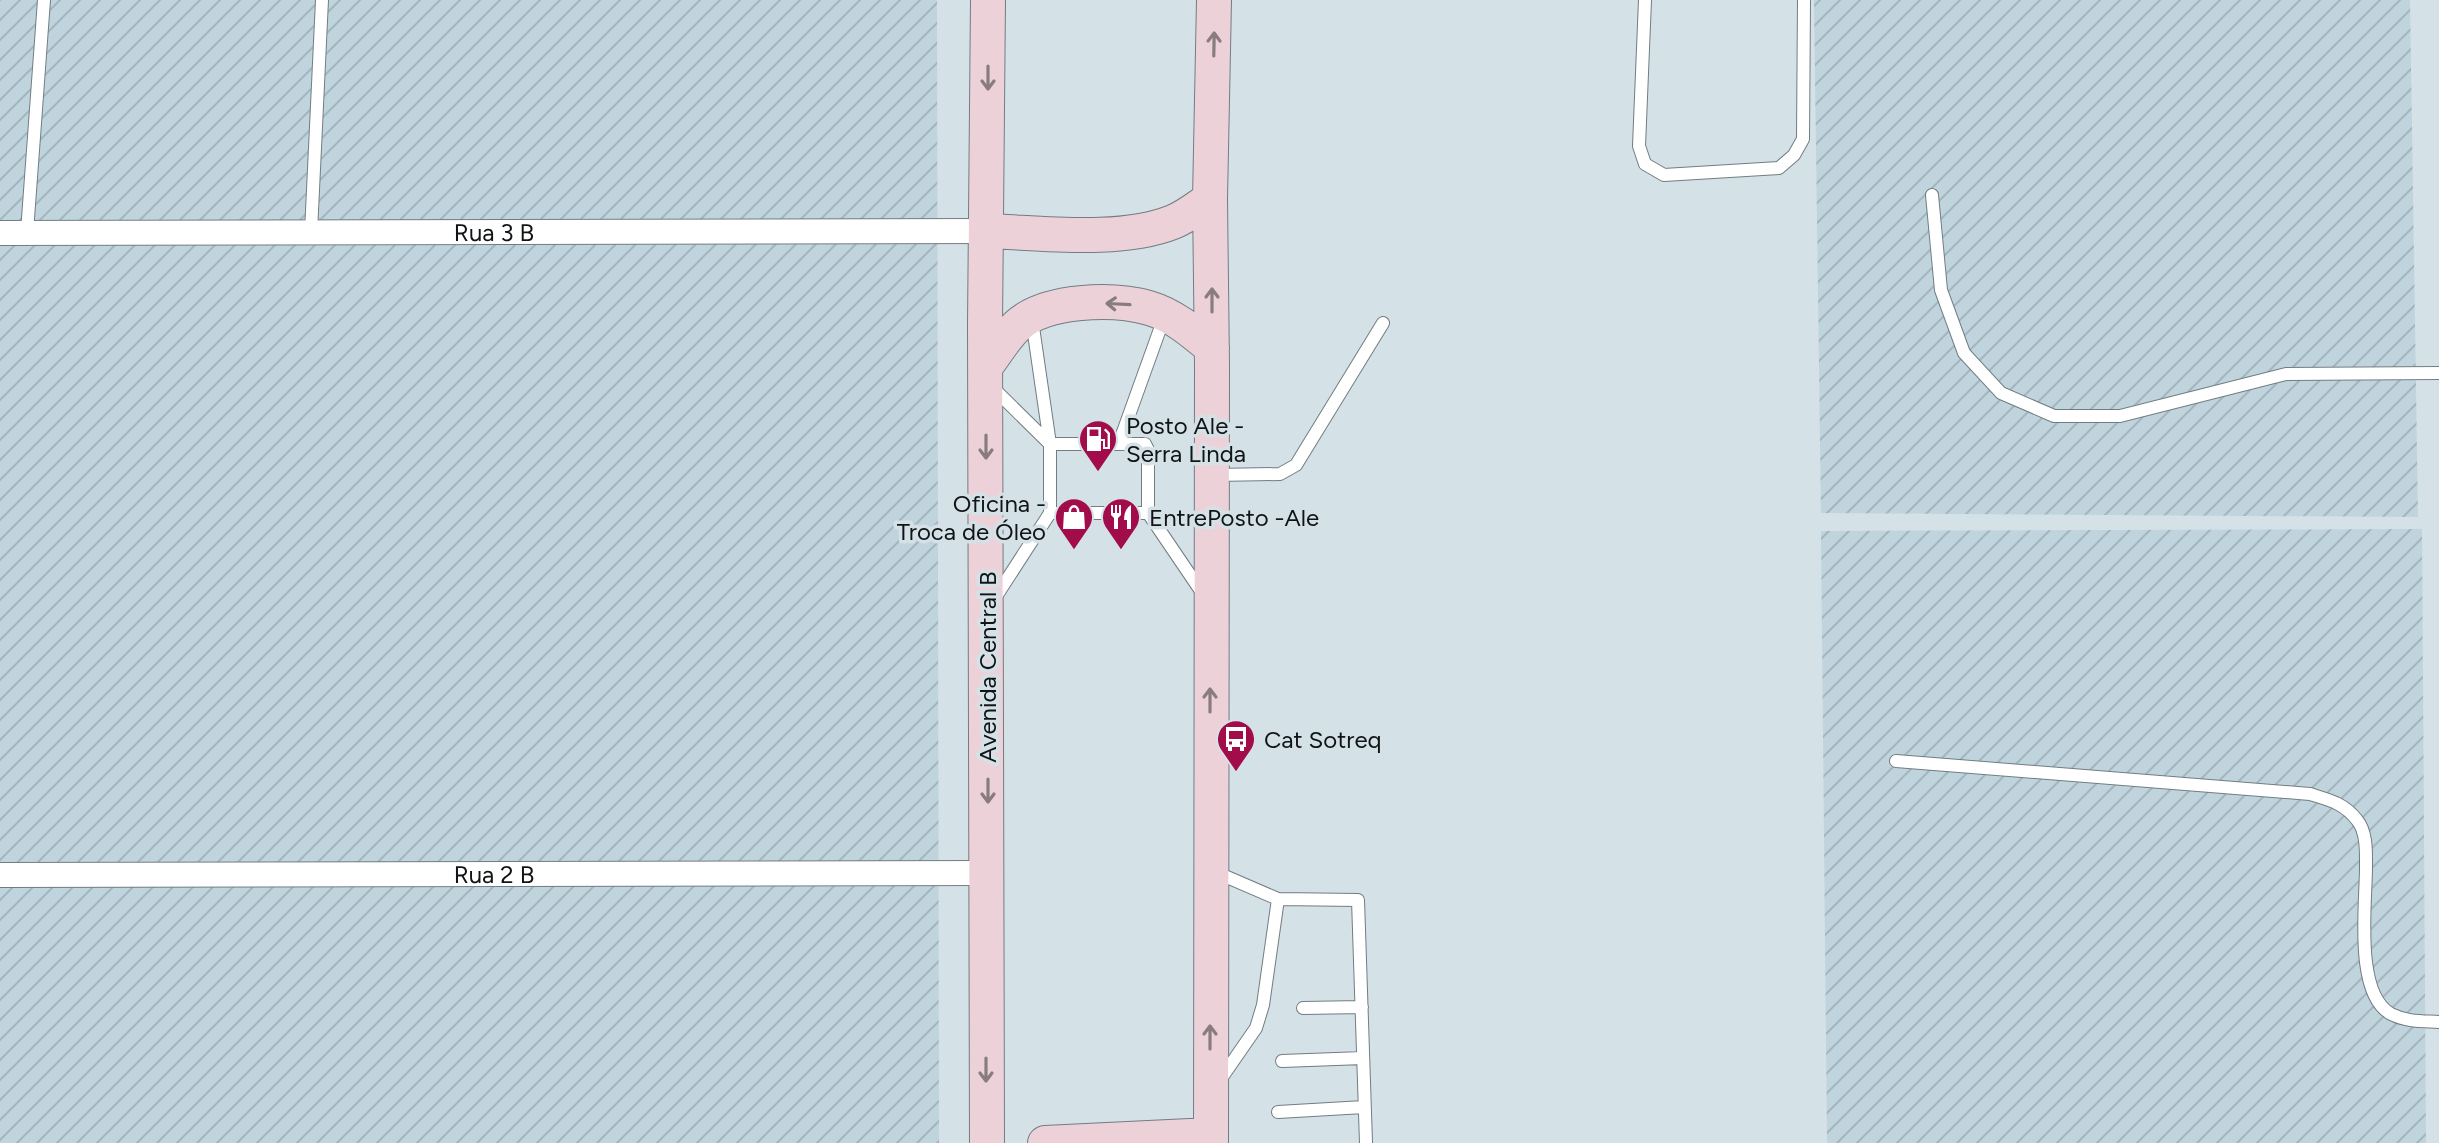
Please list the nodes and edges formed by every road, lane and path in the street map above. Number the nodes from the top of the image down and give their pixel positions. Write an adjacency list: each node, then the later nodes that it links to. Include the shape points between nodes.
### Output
1 (44, 0): 10 (lane)
2 (322, 0): 11 (lane)
3 (988, 0): 9 (main road, Avenida Central B, one-way to 9)
4 (1214, 0): 8 (main road, one-way to 4)
5 (1645, 0): 6 (lane, via 1639,146 1645,164 1664,175 1779,168 1794,155 1803,139)
6 (1804, 0)
7 (1932, 195): 18 (lane, via 1941,290 1964,353 2001,393 2054,416 2120,416 2286,374)
8 (1210, 199): 9 (main road, via 1175,222 1140,232); 16 (main road, one-way to 8)
9 (987, 231): 11 (street, Rua 3 B); 17 (main road, Avenida Central B)
10 (27, 232): 11 (street, Rua 3 B); 12 (street, Rua 3 B)
11 (311, 232)
12 (0, 233)
13 (1165, 315): 14 (main road, one-way to 14, via 1122,303 1072,304); 16 (main road); 19 (lane)
14 (1032, 317): 17 (main road, via 1017,325); 20 (lane)
15 (1383, 323): 21 (lane, via 1296,465 1280,474)
16 (1212, 348): 21 (main road)
17 (986, 373): 20 (lane); 25 (main road, Avenida Central B, one-way to 25)
18 (2439, 373)
19 (1119, 443): 20 (lane); 23 (lane, via 1139,442 1148,450)
20 (1050, 444): 22 (lane)
21 (1211, 475): 24 (main road)
22 (1050, 513): 23 (lane); 25 (lane)
23 (1148, 513): 24 (lane)
24 (1211, 606): 27 (main road, one-way to 24)
25 (987, 611): 28 (main road, Avenida Central B, one-way to 28)
26 (1896, 761): 33 (lane, via 2310,794 2341,804 2360,822 2366,846 2366,970 2374,995 2399,1017)
27 (1210, 870): 30 (lane); 36 (main road, one-way to 27)
28 (988, 873): 29 (street, Rua 2 B); 40 (main road, Avenida Central B, one-way to 40)
29 (0, 875)
30 (1278, 899): 31 (lane, via 1358,900); 36 (lane, via 1256,1028)
31 (1362, 1007): 32 (lane); 34 (lane)
32 (1303, 1008)
33 (2439, 1022)
34 (1363, 1058): 35 (lane); 37 (lane)
35 (1282, 1061)
36 (1211, 1092): 39 (main road)
37 (1364, 1107): 38 (lane); 42 (lane)
38 (1278, 1112)
39 (1211, 1139): 41 (main road)
40 (987, 1143)
41 (1045, 1143)
42 (1366, 1143)

